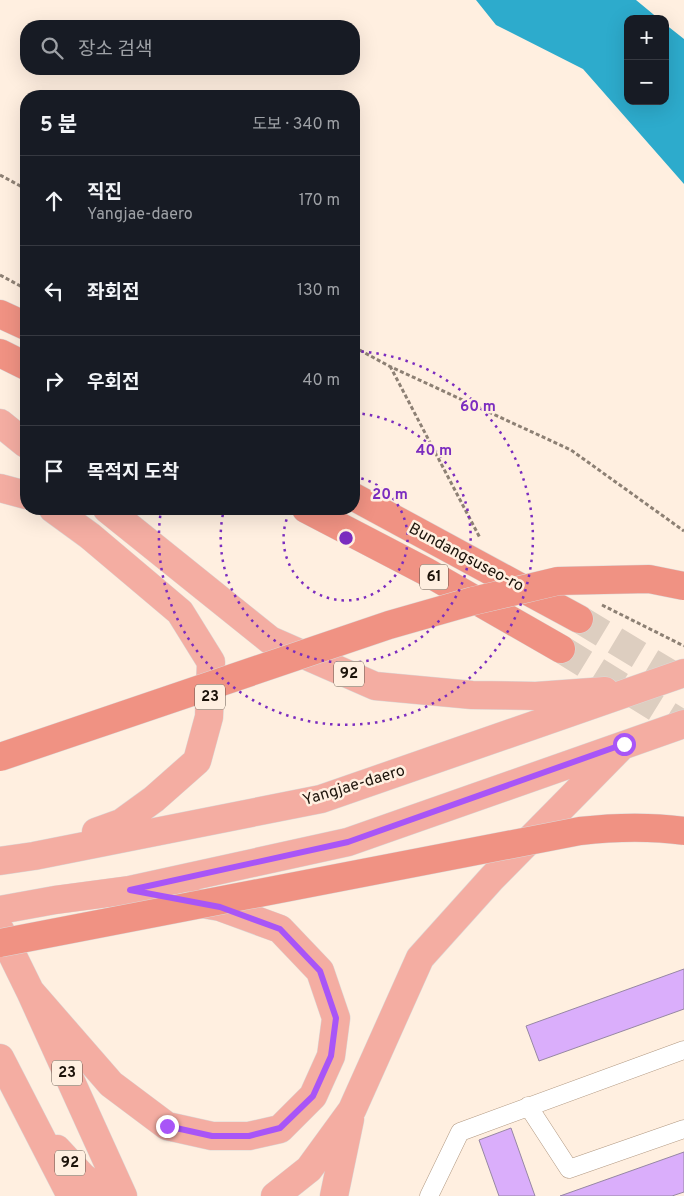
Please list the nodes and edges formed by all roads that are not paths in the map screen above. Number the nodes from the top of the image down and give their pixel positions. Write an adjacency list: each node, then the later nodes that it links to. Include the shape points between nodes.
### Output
1 (0, 314): 2 (highway)
2 (20, 323)
3 (0, 354): 4 (highway)
4 (20, 363)
5 (0, 423): 7 (main road)
6 (0, 440): 8 (main road)
7 (20, 440)
8 (20, 444)
9 (0, 488): 10 (main road)
10 (20, 493)
11 (360, 500): 16 (highway, Bundangsuseo-ro / 61)
12 (62, 515): 24 (main road, 23, via 180,612 211,662 209,717 197,761 154,799 121,823)
13 (114, 515): 19 (main road, 92, via 270,640 375,686 472,695 536,696)
14 (317, 515): 17 (highway, Bundangsuseo-ro / 61)
15 (684, 586): 22 (highway, bridge, via 649,579 558,582 473,601 388,625)
16 (578, 619)
17 (561, 649)
18 (684, 673): 19 (main road, 92)
19 (641, 689): 24 (main road, Yangjae-daero, via 321,800)
20 (684, 724): 21 (main road)
21 (624, 744): 26 (main road, via 348,842); 34 (main road, via 492,878 420,958)
22 (0, 757)
23 (684, 831): 29 (highway, bridge, via 618,827 580,831)
24 (34, 856): 25 (main road, Yangjae-daero / 23)
25 (0, 861)
26 (130, 890): 27 (main road); 30 (main road, via 220,907 280,929 320,971 336,1018 331,1056 313,1096 280,1128 249,1136 212,1136 167,1126 111,1084)
27 (0, 910)
28 (0, 930): 30 (main road, 23)
29 (0, 943)
30 (30, 991): 39 (main road, 23)
31 (684, 1050): 33 (street)
32 (0, 1058): 35 (main road, 92)
33 (528, 1106): 36 (street, via 569,1169); 42 (street, via 460,1132)
34 (352, 1110): 40 (main road, via 309,1169); 41 (main road)
35 (36, 1125): 37 (main road); 38 (main road, 92, via 83,1177)
36 (684, 1129)
37 (71, 1196)
38 (108, 1196)
39 (123, 1196)
40 (275, 1196)
41 (334, 1196)
42 (429, 1196)

